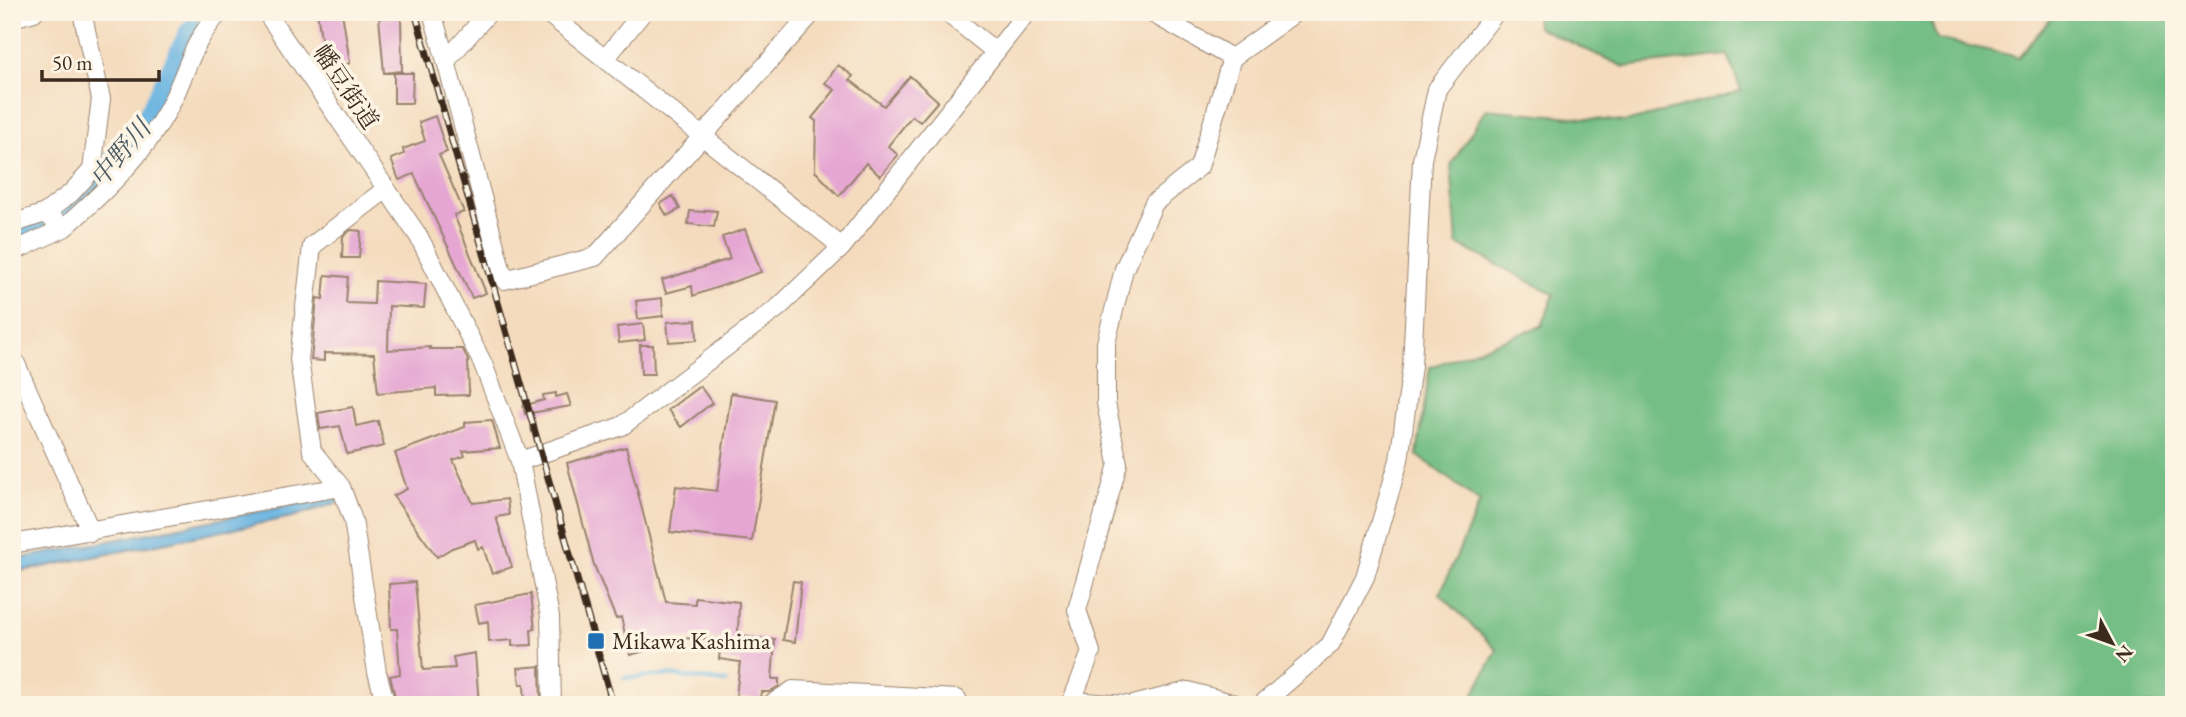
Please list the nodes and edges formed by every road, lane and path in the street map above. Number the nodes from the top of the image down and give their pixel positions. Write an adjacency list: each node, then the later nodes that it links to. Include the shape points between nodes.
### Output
1 (34, 12): 15 (street)
2 (82, 12): 22 (street, via 101,99 92,170)
3 (220, 12): 22 (street, via 200,33 156,131 99,196)
4 (266, 12): 21 (street, 幡豆街道)
5 (432, 12): 19 (street)
6 (489, 12): 19 (street)
7 (546, 12): 18 (street)
8 (643, 12): 18 (street)
9 (813, 12): 20 (street)
10 (946, 12): 16 (street)
11 (1027, 12): 16 (street)
12 (1150, 12): 17 (street)
13 (1296, 12): 17 (street)
14 (1496, 12): 39 (street, via 1437,89 1422,160 1412,366 1399,460 1365,578 1330,645)
15 (12, 18)
16 (996, 52): 24 (street)
17 (1232, 58): 31 (street, via 1199,167 1154,203 1124,270 1106,343 1106,403 1118,464 1077,610 1091,652)
18 (605, 59): 20 (street)
19 (446, 61): 20 (street, via 504,280 595,257)
20 (705, 137): 24 (street)
21 (386, 189): 27 (street, 幡豆街道, via 419,237 484,364); 28 (street, via 312,246 299,359 312,451)
22 (55, 220): 23 (street); 25 (street)
23 (12, 223)
24 (842, 247): 27 (street, via 779,307 622,426)
25 (12, 252)
26 (12, 355): 29 (street)
27 (520, 461): 33 (street, 幡豆街道, via 550,617)
28 (341, 487): 29 (street); 32 (street, via 353,520)
29 (91, 533): 30 (street)
30 (12, 544)
31 (1070, 703): 36 (street)
32 (386, 705)
33 (552, 705)
34 (770, 705): 35 (street, via 793,690 957,699)
35 (960, 705)
36 (1126, 705)
37 (1133, 705): 38 (street, via 1188,691)
38 (1238, 705)
39 (1261, 705)

